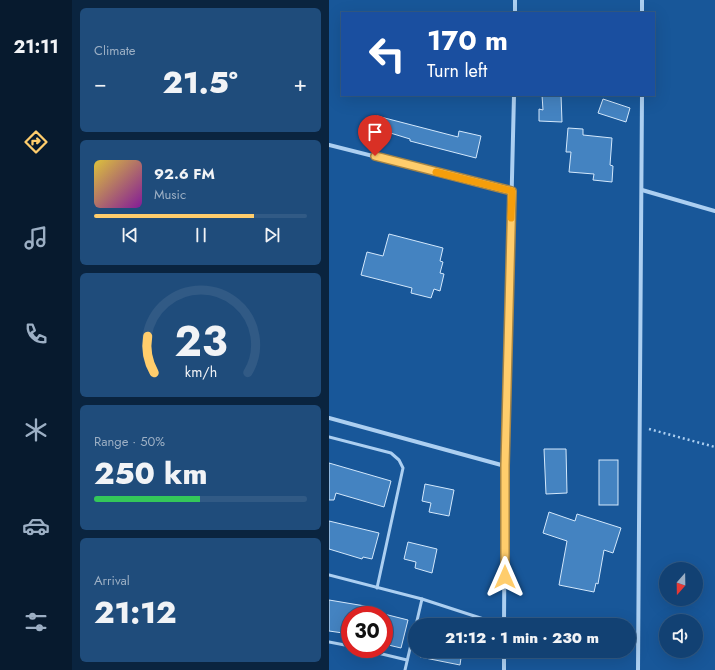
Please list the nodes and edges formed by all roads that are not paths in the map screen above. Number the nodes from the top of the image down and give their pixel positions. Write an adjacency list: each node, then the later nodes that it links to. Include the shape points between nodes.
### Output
1 (515, 0): 3 (street)
2 (642, 0): 4 (street)
3 (515, 12)
4 (642, 12)
5 (514, 96): 9 (street)
6 (642, 96): 8 (street)
7 (329, 145): 9 (street)
8 (642, 190): 10 (street); 28 (street)
9 (512, 191): 13 (street)
10 (715, 211)
11 (329, 418): 13 (street)
12 (329, 437): 15 (lane, via 391,453 403,468)
13 (505, 466): 19 (street)
14 (329, 576): 15 (lane)
15 (377, 588): 16 (lane)
16 (422, 599): 17 (lane); 18 (lane)
17 (417, 618)
18 (481, 618)
19 (503, 618)
20 (329, 642): 21 (lane)
21 (341, 644)
22 (408, 656): 25 (lane)
23 (393, 657): 25 (lane)
24 (504, 658): 27 (street)
25 (407, 660): 26 (lane)
26 (405, 670)
27 (504, 670)
28 (638, 670)

